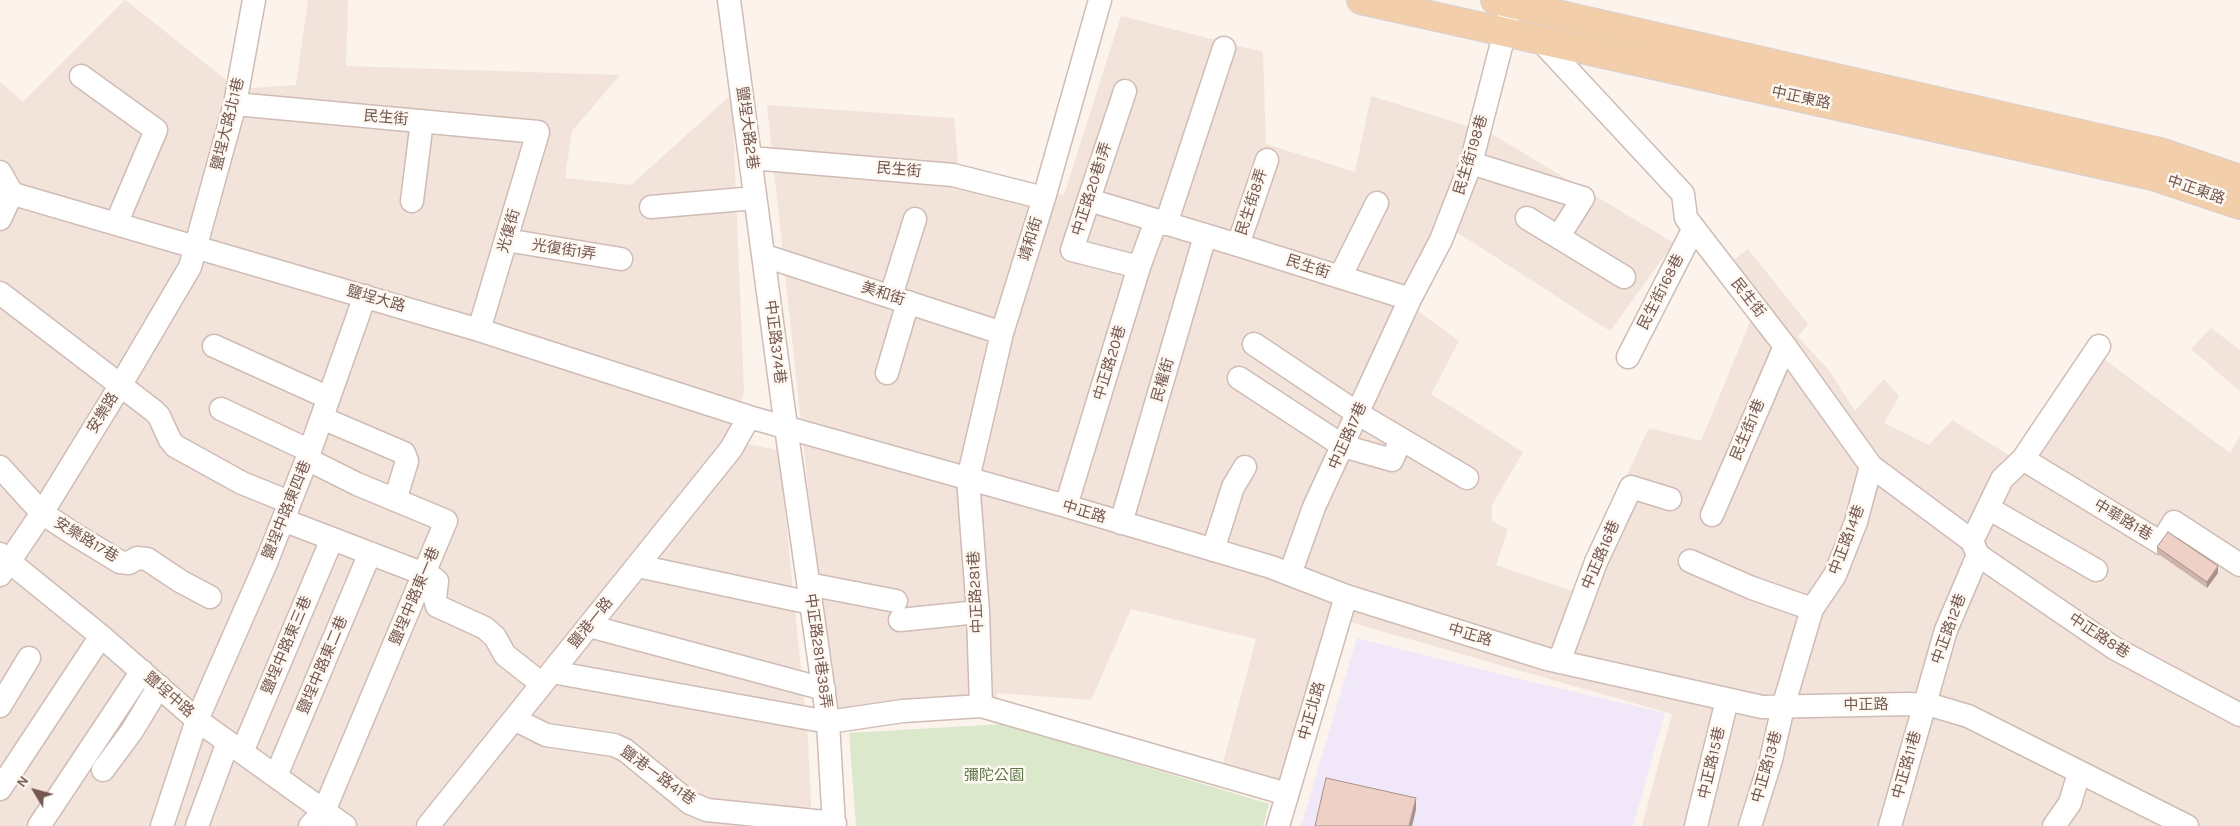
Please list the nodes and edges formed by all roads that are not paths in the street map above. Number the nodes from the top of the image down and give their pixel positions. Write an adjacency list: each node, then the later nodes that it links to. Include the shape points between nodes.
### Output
1 (254, 0): 11 (street, 鹽埕大路北1巷)
2 (729, 0): 14 (street, 鹽埕大路2巷)
3 (1100, 0): 22 (street, 靖和街)
4 (1360, 0): 6 (main road, 中正東路)
5 (1503, 2): 6 (street, 民生街198巷); 17 (main road, 中正東路)
6 (1506, 33): 7 (main road, 中正東路); 16 (street, 民生街198巷)
7 (1541, 40): 17 (main road, 中正東路); 33 (street, 民生街, via 1683,194 1686,218)
8 (1224, 48): 31 (street, 中正路20巷)
9 (81, 76): 32 (street, via 156,130)
10 (1125, 91): 23 (street, 中正路20巷1弄)
11 (235, 104): 12 (street, 民生街); 38 (street, 鹽埕大路北1巷)
12 (422, 121): 13 (street, 民生街); 24 (street)
13 (538, 132): 36 (street, 光復街)
14 (751, 158): 21 (street, 鹽埕大路2巷); 22 (street, 民生街, via 953,174)
15 (1266, 160): 37 (street, 民生街8弄)
16 (1471, 163): 35 (street, via 1583,198); 47 (street, 民生街198巷, via 1442,240)
17 (2156, 164): 19 (main road, 中正東路); 26 (main road, 中正東路)
18 (0, 172): 20 (street)
19 (2240, 178)
20 (6, 191): 29 (street); 32 (street, 鹽埕大路)
21 (756, 198): 27 (street); 39 (street, 鹽埕大路2巷)
22 (1044, 198): 49 (street, 靖和街)
23 (1089, 200): 31 (street); 41 (street, 中正路20巷1弄, via 1072,250)
24 (412, 201)
25 (1377, 203): 42 (street)
26 (2240, 205)
27 (652, 207)
28 (1527, 218): 35 (street)
29 (0, 219)
30 (915, 219): 46 (street)
31 (1161, 223): 34 (street); 41 (street, 中正路20巷)
32 (116, 224): 38 (street, 鹽埕大路)
33 (1694, 228): 52 (street, 民生街); 54 (street, 民生街168巷)
34 (1206, 236): 37 (street, 民生街); 79 (street, 民權街)
35 (1558, 236): 43 (street)
36 (506, 240): 40 (street, 光復街1弄); 48 (street, 光復街)
37 (1238, 244): 42 (street, 民生街)
38 (197, 247): 45 (street, 鹽埕大路); 57 (street, 安樂路, via 190,267)
39 (765, 256): 46 (street, 美和街); 62 (street, 中正路374巷)
40 (621, 259)
41 (1139, 267): 74 (street, 中正路20巷)
42 (1340, 277): 47 (street, 民生街)
43 (1624, 277)
44 (0, 293): 57 (street)
45 (365, 296): 48 (street, 鹽埕大路); 58 (street, 鹽埕中路東四巷)
46 (900, 299): 49 (street, 美和街); 55 (street)
47 (1410, 299): 60 (street, 中正路17巷)
48 (479, 330): 61 (street, 鹽埕大路)
49 (1002, 333): 71 (street, 靖和街)
50 (1254, 344): 60 (street)
51 (214, 346): 58 (street)
52 (1785, 346): 67 (street, 民生街); 78 (street, 民生街1巷)
53 (2099, 346): 66 (street, 中正路12巷)
54 (1628, 357)
55 (887, 373)
56 (1238, 378): 64 (street)
57 (120, 386): 76 (street, via 159,416 175,446); 77 (street, 安樂路)
58 (326, 408): 65 (street, 鹽埕中路東四巷); 73 (street, via 404,453 407,461)
59 (221, 409): 65 (street, 鹽埕中路東一巷)
60 (1357, 413): 63 (street); 64 (street, 中正路17巷)
61 (749, 417): 62 (street, 中正路); 87 (street, 鹽港一路, via 731,450)
62 (786, 427): 71 (street, 中正路); 91 (street, 中正路281巷38弄)
63 (1401, 439): 64 (street, via 1392,460); 70 (street)
64 (1343, 446): 90 (street, 中正路17巷, via 1314,507)
65 (309, 455): 73 (street, 鹽埕中路東一巷); 76 (street, 鹽埕中路東四巷)
66 (2022, 459): 75 (street, 中正路12巷, via 2002,479); 86 (street, 中華路1巷, via 2161,542 2174,522)
67 (1871, 466): 81 (street, 民生街); 94 (street, 中正路14巷, via 1856,522 1835,575)
68 (1245, 467): 82 (street, via 1233,487)
69 (0, 468): 77 (street, 安樂路17巷)
70 (1467, 478)
71 (968, 479): 74 (street, 中正路); 95 (street, 中正路281巷)
72 (1670, 499): 99 (street, 中正路16巷, via 1631,487 1596,562)
73 (395, 500): 89 (street, 鹽埕中路東一巷, via 446,521)
74 (1066, 506): 79 (street, 中正路)
75 (1988, 508): 81 (street, 中正路12巷); 88 (street)
76 (286, 511): 80 (street); 111 (street, 鹽埕中路東四巷)
77 (42, 513): 85 (street, 安樂路); 93 (street, 安樂路17巷, via 120,562 147,559)
78 (1712, 515)
79 (1121, 523): 82 (street, 中正路)
80 (332, 539): 83 (street); 113 (street, 鹽埕中路東三巷)
81 (1975, 548): 105 (street, 中正路12巷); 109 (street, 中正路8巷, via 2114,648)
82 (1213, 550): 90 (street, 中正路)
83 (370, 553): 89 (street); 116 (street, 鹽埕中路東二巷)
84 (1690, 561): 94 (street)
85 (3, 563): 97 (street, 鹽埕中路)
86 (2240, 565)
87 (638, 566): 91 (street); 96 (street, 鹽港一路)
88 (2096, 570)
89 (425, 574): 101 (street, via 437,581 435,599 438,606 485,628 506,655); 119 (street, 鹽埕中路東一巷)
90 (1290, 574): 92 (street, 中正路)
91 (810, 593): 95 (street, via 898,610); 103 (street, 中正路281巷38弄)
92 (1346, 596): 99 (street, 中正路); 118 (street, 中正北路)
93 (210, 597)
94 (1812, 609): 108 (street, 中正路14巷)
95 (978, 612): 107 (street, 中正路281巷)
96 (589, 626): 101 (street, 鹽港一路); 103 (street)
97 (101, 636): 100 (street, 鹽埕中路); 117 (street)
98 (29, 658): 106 (street)
99 (1559, 662): 104 (street, 中正路)
100 (142, 671): 102 (street, 鹽埕中路); 122 (street)
101 (547, 678): 110 (street, 鹽港一路); 112 (street)
102 (159, 686): 111 (street, 鹽埕中路); 114 (street)
103 (824, 688): 112 (street, 中正路281巷38弄)
104 (1726, 700): 108 (street, 中正路, via 1762,707); 128 (street, 中正路15巷)
105 (1924, 705): 108 (street, 中正路); 115 (street, 中正路, via 1968,716); 130 (street, 中正路11巷)
106 (0, 706)
107 (981, 706): 112 (street, 中正路281巷38弄, via 902,711); 118 (street, 中正路281巷38弄)
108 (1783, 707): 129 (street, 中正路13巷, via 1771,760)
109 (2240, 715)
110 (514, 719): 121 (street, 鹽港一路41巷, via 546,735 614,744 690,803 707,810); 126 (street, 鹽港一路)
111 (197, 720): 113 (street, 鹽埕中路); 123 (street, 鹽埕中路東四巷)
112 (828, 722): 121 (street)
113 (235, 747): 116 (street, 鹽埕中路); 124 (street, 鹽埕中路東三巷)
114 (103, 770)
115 (2079, 773): 120 (street, 中正路); 131 (street, via 2070,804)
116 (276, 776): 119 (street, 鹽埕中路)
117 (0, 789)
118 (1287, 794): 127 (street, 中正北路)
119 (317, 818): 125 (street, 鹽埕中路)
120 (2155, 819): 132 (street, 中正路)
121 (834, 825)
122 (39, 826)
123 (162, 826)
124 (198, 826)
125 (346, 826)
126 (428, 826)
127 (1278, 826)
128 (1696, 826)
129 (1750, 826)
130 (1890, 826)
131 (2054, 826)
132 (2188, 826)

